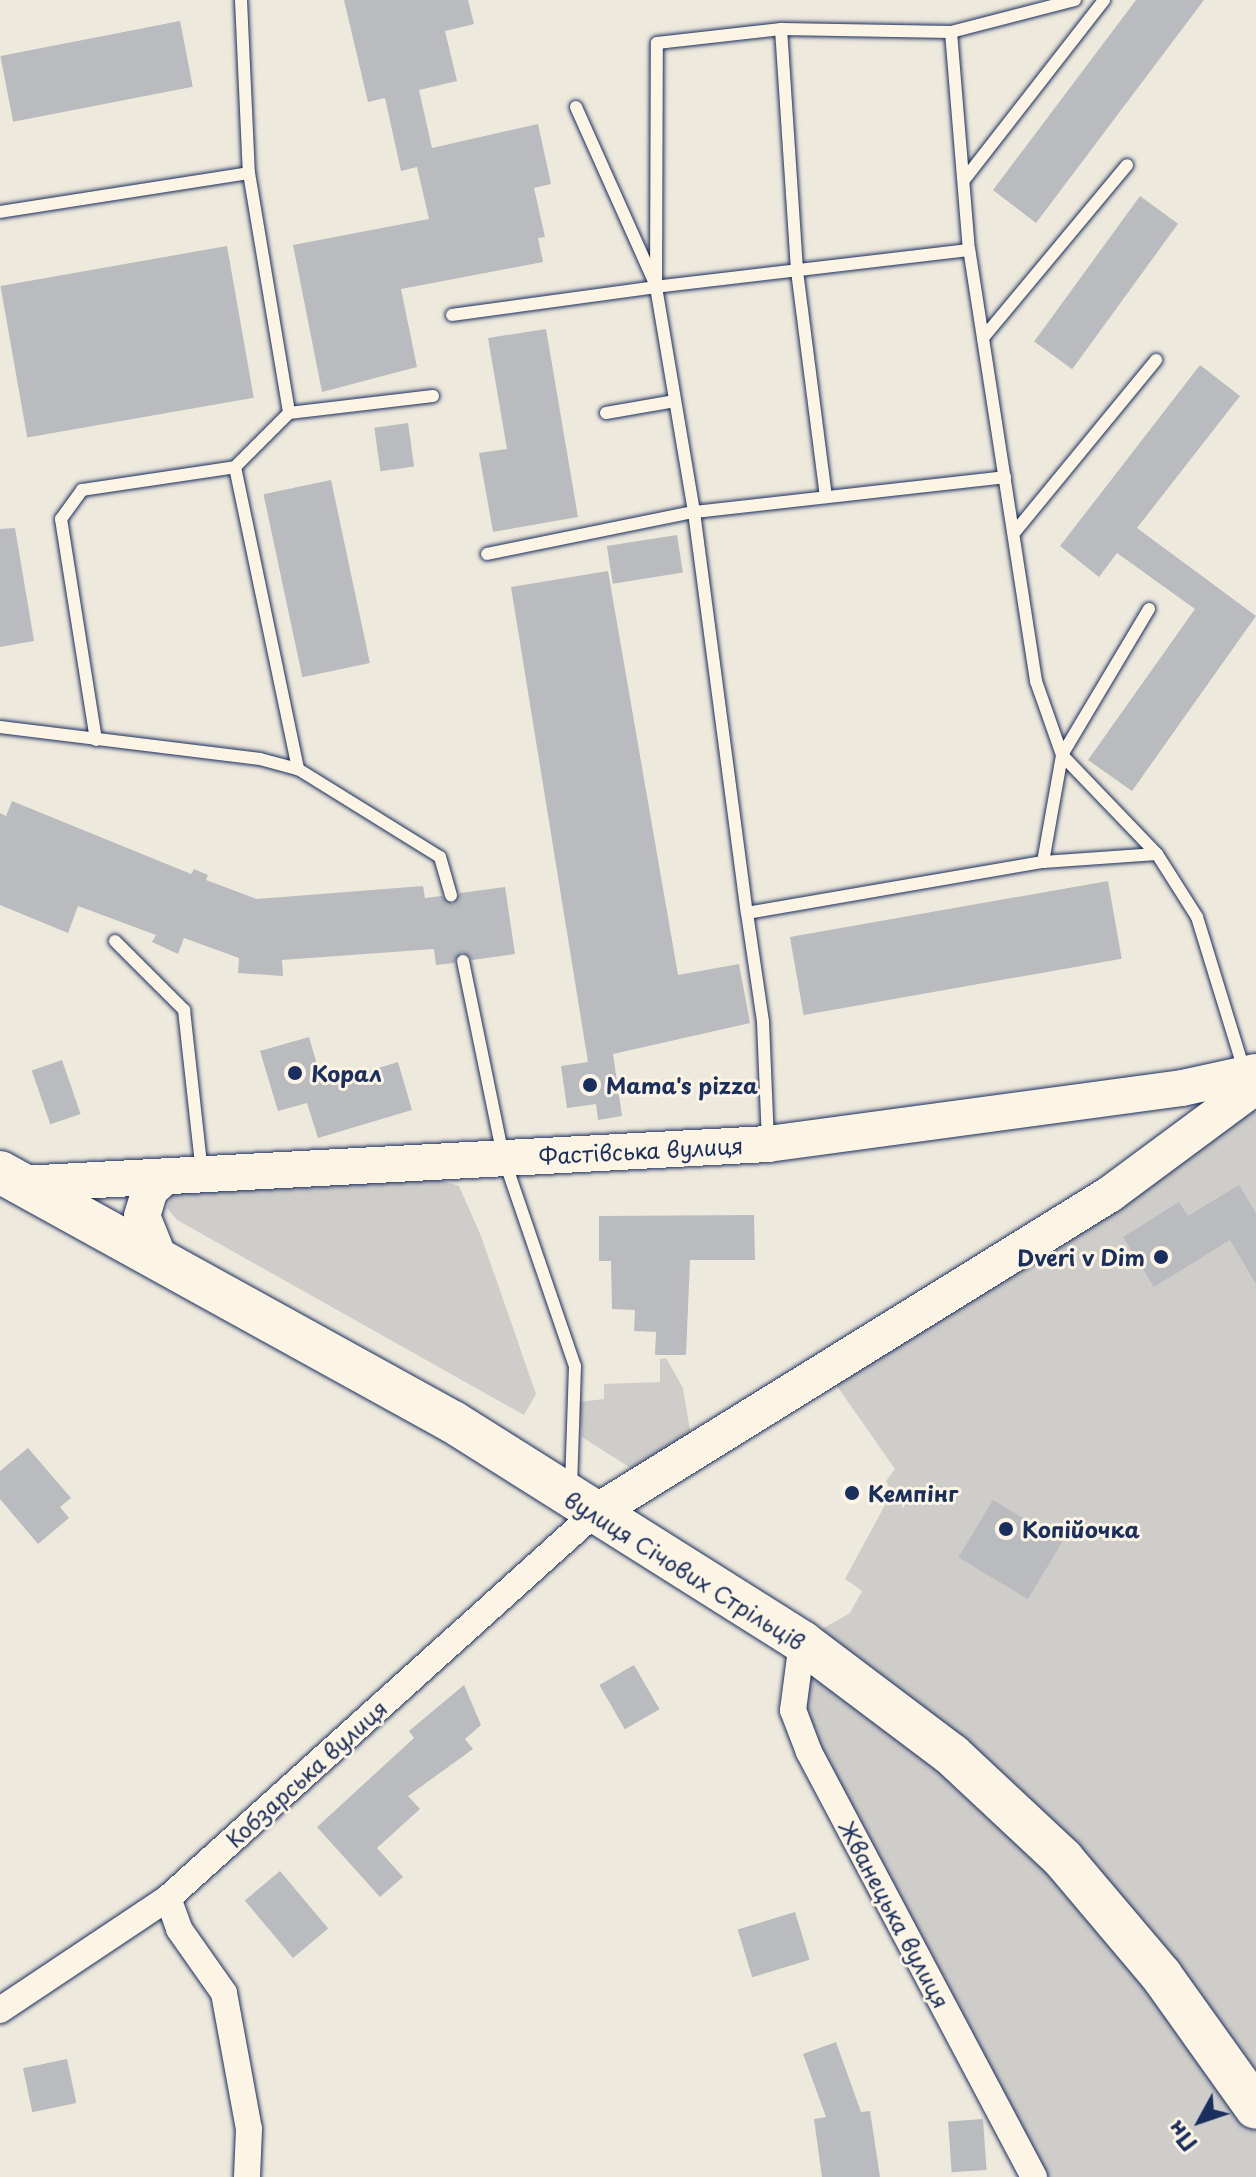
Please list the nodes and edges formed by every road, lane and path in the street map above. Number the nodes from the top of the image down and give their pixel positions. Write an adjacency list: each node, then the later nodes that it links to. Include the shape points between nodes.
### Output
1 (241, 0): 8 (lane)
2 (1075, 0): 5 (lane)
3 (1104, 0): 9 (lane)
4 (781, 29): 5 (lane); 12 (lane); 13 (lane, via 657,43)
5 (951, 32): 9 (lane)
6 (576, 107): 13 (lane)
7 (1127, 165): 15 (lane)
8 (249, 173): 10 (lane); 19 (lane)
9 (964, 180): 11 (lane)
10 (0, 212)
11 (969, 250): 12 (lane); 15 (lane)
12 (797, 271): 13 (lane); 23 (lane)
13 (656, 287): 14 (lane); 18 (lane)
14 (452, 315)
15 (983, 338): 22 (lane)
16 (1156, 360): 25 (lane)
17 (433, 396): 19 (lane)
18 (675, 401): 20 (lane); 24 (lane)
19 (289, 413): 21 (lane)
20 (606, 413)
21 (235, 467): 29 (lane, via 82,490 61,519); 31 (lane)
22 (1005, 477): 23 (lane); 25 (lane)
23 (826, 497): 24 (lane)
24 (694, 512): 26 (lane); 35 (lane)
25 (1014, 533): 30 (lane, via 1036,681)
26 (487, 554)
27 (1149, 609): 30 (lane)
28 (0, 727): 29 (lane)
29 (96, 740): 31 (lane, via 260,759)
30 (1062, 755): 32 (lane); 33 (lane)
31 (298, 769): 34 (lane, via 440,857)
32 (1157, 854): 33 (lane); 38 (lane, via 1197,917)
33 (1043, 862): 35 (lane)
34 (451, 895)
35 (747, 913): 39 (lane, via 763,1022)
36 (115, 941): 41 (lane, via 184,1010)
37 (463, 961): 40 (lane)
38 (1252, 1078): 39 (main road, Фастівська вулиця); 45 (main road, via 1110,1194 699,1449)
39 (768, 1144): 40 (main road, Фастівська вулиця)
40 (503, 1156): 41 (main road, Фастівська вулиця); 45 (lane, via 575,1366)
41 (202, 1176): 43 (main road, Фастівська вулиця)
42 (11, 1178): 43 (main road, Фастівська вулиця); 44 (main road, вулиця Січових Стрільців)
43 (161, 1180): 44 (main road, via 144,1202 142,1216)
44 (159, 1258): 45 (main road, вулиця Січових Стрільців, via 453,1422)
45 (582, 1505): 46 (main road, вулиця Січових Стрільців); 47 (street, Кобзарська вулиця)
46 (802, 1642): 49 (main road, вулиця Січових Стрільців, via 952,1755 1063,1859 1161,1975); 51 (street, Жванецька вулиця, via 793,1710 809,1752)
47 (168, 1898): 48 (street, Кобзарська вулиця); 50 (street, via 179,1929 224,1993 249,2129)
48 (0, 2010)
49 (1256, 2108)
50 (247, 2177)
51 (1034, 2177)

